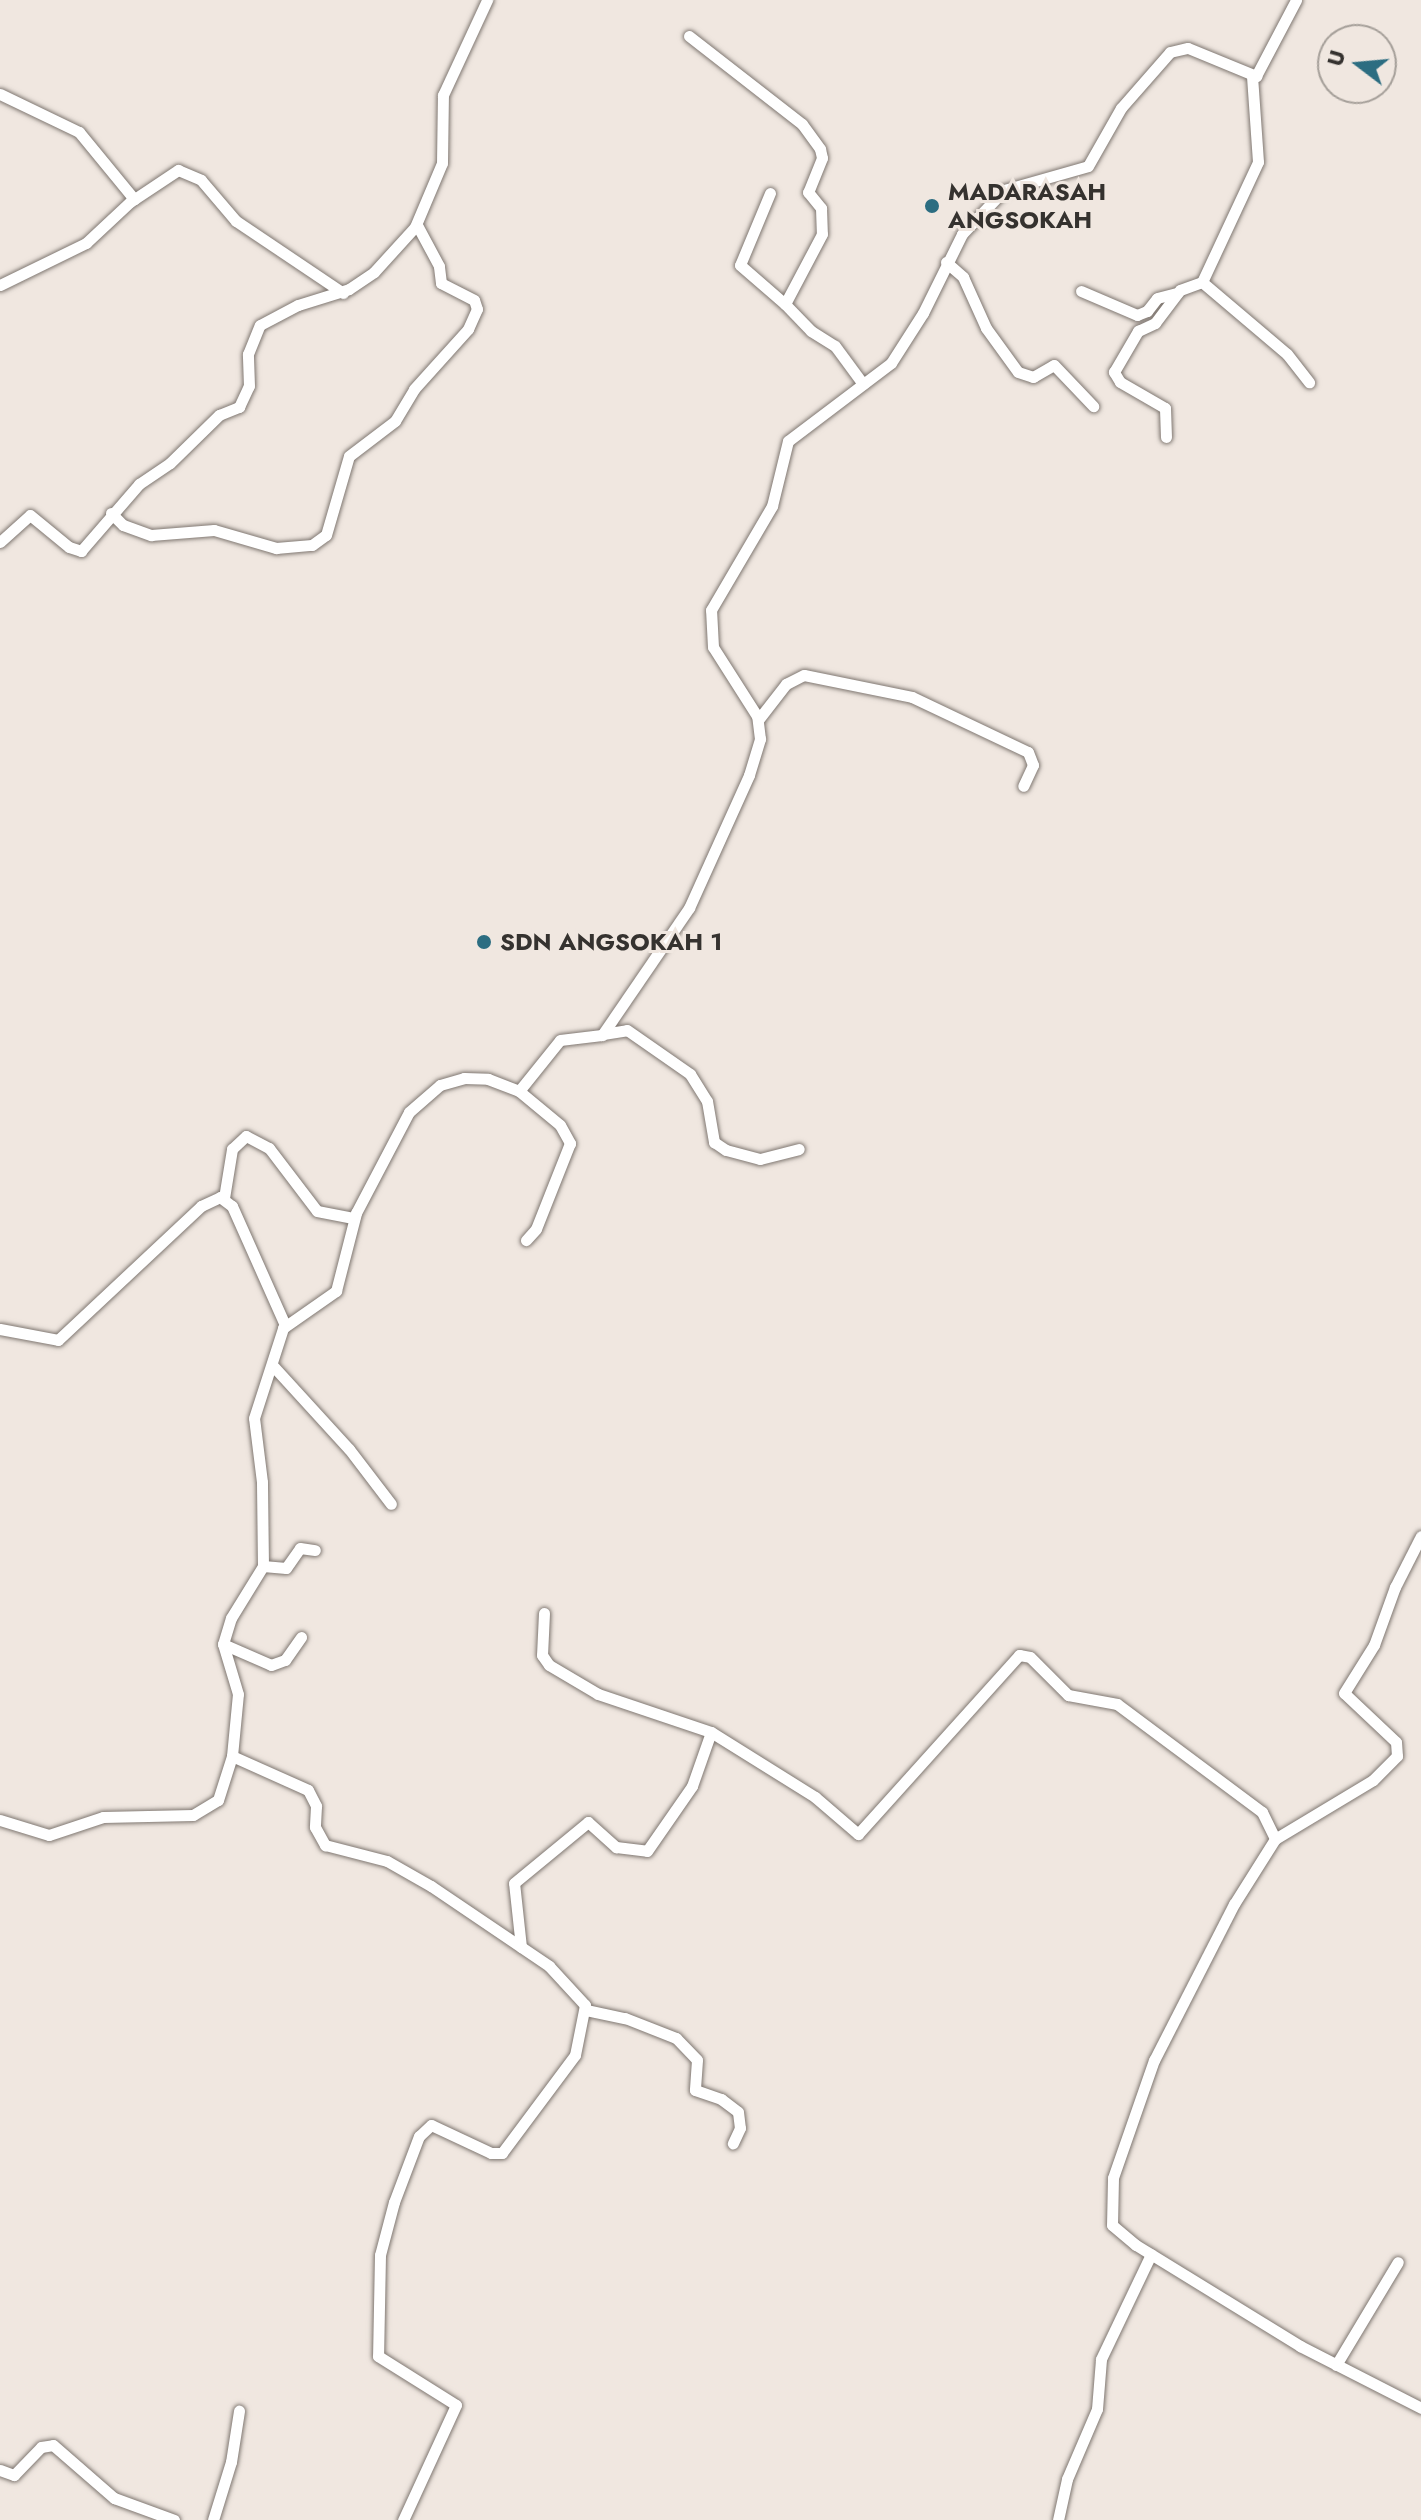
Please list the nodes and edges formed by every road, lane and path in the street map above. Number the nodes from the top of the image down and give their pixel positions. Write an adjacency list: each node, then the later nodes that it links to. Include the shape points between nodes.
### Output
1 (487, 0): 8 (street, via 443,95 442,163)
2 (1296, 0): 4 (street, via 1260,73)
3 (689, 36): 15 (street, via 802,124 822,154 808,192 821,208 822,234)
4 (1252, 76): 9 (street, via 1188,48 1170,52 1121,108 1088,166 1004,190 970,224); 10 (street, via 1258,162)
5 (0, 94): 7 (street, via 79,132)
6 (770, 193): 15 (street, via 740,265)
7 (134, 199): 11 (street, via 86,243); 13 (street, via 170,174 187,171 236,221)
8 (417, 225): 13 (street, via 374,272); 20 (street, via 439,266 440,282 474,300 477,309 468,329 414,389 395,421 349,456 326,535 312,545 276,548 214,530 151,535 123,525)
9 (946, 262): 17 (street, via 909,340 891,363); 18 (street, via 963,277 981,320 1018,372 1033,377 1054,365)
10 (1202, 282): 14 (street); 16 (street, via 1287,354)
11 (0, 285)
12 (1081, 291): 14 (street, via 1137,315 1157,298)
13 (343, 293): 20 (street, via 308,301 260,325 248,354 249,386 239,407 219,415)
14 (1177, 293): 19 (street, via 1155,323 1138,331 1114,372 1120,382 1165,408)
15 (785, 304): 17 (street, via 835,346)
16 (1309, 382)
17 (863, 384): 22 (street, via 788,441 772,506 711,610 713,647)
18 (1093, 406)
19 (1166, 437)
20 (111, 513): 21 (street, via 78,552 30,515)
21 (0, 542)
22 (758, 720): 23 (street, via 786,684 804,675 912,697 1028,752 1033,765); 24 (street, via 753,766 704,881)
23 (1023, 786)
24 (603, 1034): 25 (street, via 560,1040); 26 (street, via 627,1030 690,1074 707,1101 714,1142 726,1150 760,1159)
25 (519, 1091): 28 (street, via 477,1077 440,1085 396,1130); 29 (street, via 560,1125 570,1143 536,1229)
26 (799, 1149)
27 (224, 1198): 28 (street, via 232,1149 246,1136 269,1148 317,1211); 30 (street, via 241,1222); 31 (street, via 201,1206 58,1340)
28 (354, 1218): 30 (street, via 333,1296)
29 (526, 1240)
30 (285, 1325): 32 (street)
31 (0, 1329)
32 (274, 1367): 33 (street); 36 (street, via 254,1418 263,1494)
33 (391, 1504)
34 (1421, 1536): 43 (street, via 1374,1645 1344,1693 1396,1742 1397,1756 1373,1780)
35 (315, 1550): 36 (street, via 300,1548 286,1568)
36 (263, 1566): 39 (street, via 231,1618)
37 (544, 1613): 40 (street, via 542,1655 549,1665 598,1694)
38 (301, 1637): 39 (street, via 285,1660 271,1665)
39 (223, 1644): 41 (street, via 238,1686)
40 (711, 1732): 43 (street, via 815,1797 858,1834 1013,1658 1025,1655 1068,1695 1117,1704 1262,1812); 44 (street, via 692,1786 647,1851 616,1847 588,1822 514,1883)
41 (232, 1756): 42 (street, via 218,1800 193,1815 103,1817 49,1835); 44 (street, via 308,1790 316,1806 315,1827 325,1845 387,1861)
42 (0, 1820)
43 (1275, 1839): 47 (street, via 1234,1904 1154,2060 1113,2178 1112,2225)
44 (521, 1947): 45 (street, via 566,1980)
45 (586, 2010): 46 (street, via 676,2038 697,2060 695,2090 738,2112 740,2128); 55 (street, via 570,2064 502,2153 491,2153 431,2125 419,2136 394,2202 380,2255 378,2356 456,2405)
46 (733, 2143)
47 (1151, 2254): 49 (street); 56 (street, via 1101,2359 1097,2409 1067,2479)
48 (1398, 2262): 49 (street)
49 (1336, 2365): 50 (street)
50 (1421, 2408)
51 (239, 2411): 54 (street, via 231,2462)
52 (0, 2470): 53 (street, via 20,2472 41,2447 53,2445 114,2498)
53 (174, 2520)
54 (213, 2520)
55 (403, 2520)
56 (1058, 2520)

